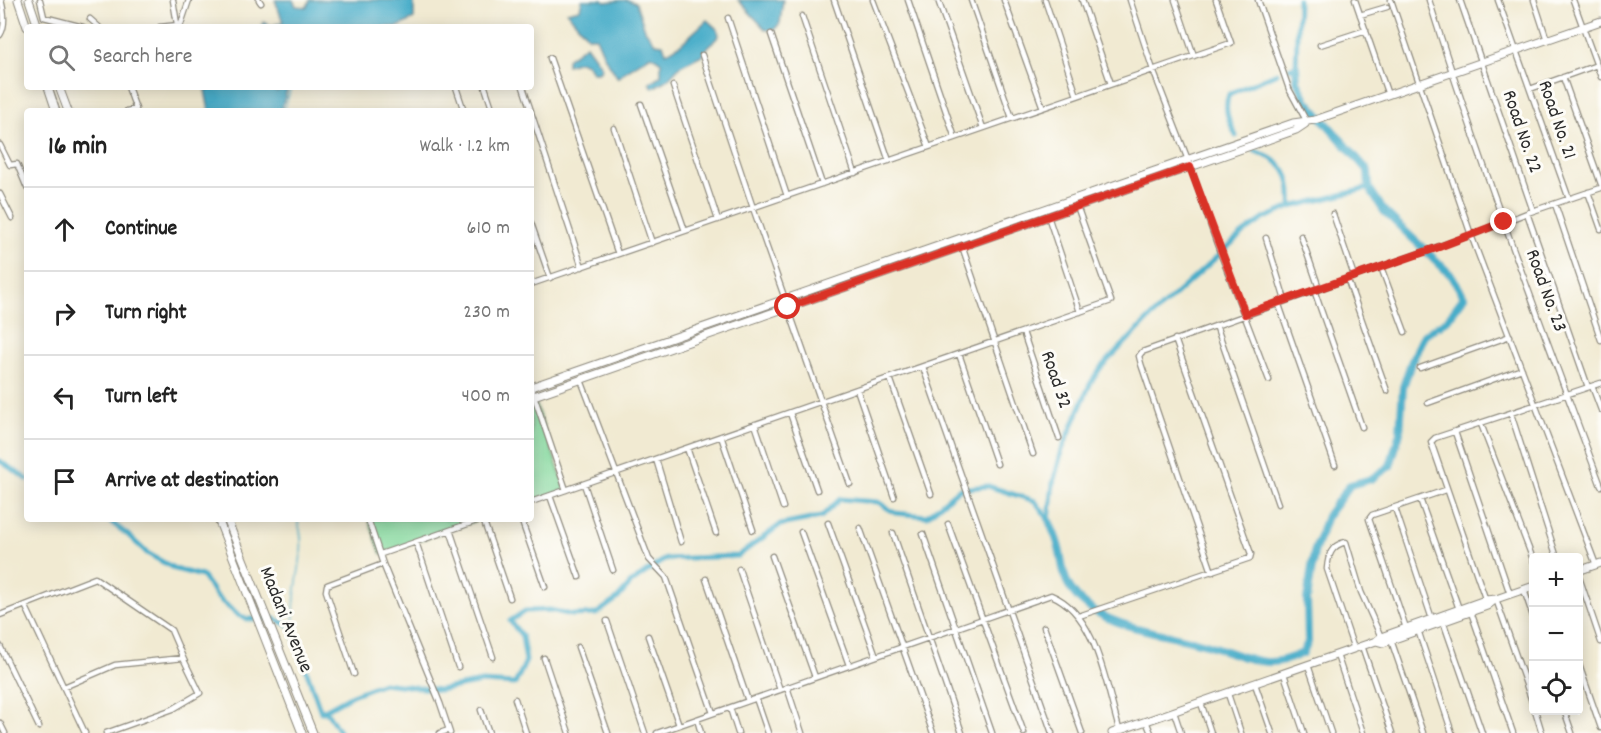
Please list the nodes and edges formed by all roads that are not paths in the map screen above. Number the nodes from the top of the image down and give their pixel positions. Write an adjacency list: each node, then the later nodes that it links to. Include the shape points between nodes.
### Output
1 (1, 0): 41 (street, via 4,13)
2 (18, 0): 32 (street)
3 (29, 0): 33 (street)
4 (40, 0): 34 (street, via 44,17)
5 (173, 0): 36 (street)
6 (189, 0): 37 (street)
7 (834, 0): 82 (street)
8 (873, 0): 81 (street)
9 (908, 0): 79 (street)
10 (938, 0): 78 (street)
11 (970, 0): 74 (street)
12 (1004, 0): 73 (street)
13 (1045, 0): 65 (street)
14 (1082, 0): 54 (street)
15 (1130, 0): 50 (street)
16 (1175, 0): 46 (street)
17 (1216, 0): 46 (street, via 1231,43)
18 (1258, 0): 76 (street, via 1289,89)
19 (1355, 0): 27 (street)
20 (1391, 0): 55 (street)
21 (1429, 0): 51 (street, Road No. 23)
22 (1460, 0): 48 (street, Road No. 22)
23 (1498, 0): 44 (street, Road No. 21)
24 (1534, 0): 42 (street)
25 (1573, 0): 38 (street)
26 (1387, 7): 27 (street)
27 (1360, 15): 39 (street)
28 (802, 16): 84 (street)
29 (728, 18): 90 (street)
30 (90, 19): 35 (street)
31 (1601, 21): 38 (street)
32 (26, 24)
33 (37, 24)
34 (71, 24)
35 (96, 24)
36 (178, 24)
37 (179, 24)
38 (1583, 27): 42 (street); 49 (street)
39 (1366, 30): 43 (street); 64 (street)
40 (771, 34): 86 (street)
41 (0, 35)
42 (1547, 40): 44 (street)
43 (1320, 45)
44 (1516, 50): 48 (street); 57 (street, Road No. 21)
45 (702, 55): 94 (street)
46 (1194, 56): 50 (street)
47 (550, 58): 110 (street)
48 (1482, 62): 51 (street); 95 (street, Road No. 22)
49 (1597, 65): 52 (street); 53 (street)
50 (1153, 70): 54 (street); 83 (street)
51 (1451, 73): 55 (street); 101 (street, Road No. 23)
52 (1563, 77): 57 (street); 87 (street)
53 (1601, 77)
54 (1111, 84): 65 (street)
55 (1420, 84): 64 (street); 105 (street)
56 (673, 86): 100 (street)
57 (1530, 89): 91 (street, Road No. 21)
58 (49, 90): 67 (street)
59 (60, 90): 68 (street)
60 (129, 90): 69 (street)
61 (457, 90): 70 (street)
62 (485, 90): 71 (street)
63 (524, 90): 72 (street)
64 (1388, 95): 76 (street)
65 (1077, 96): 73 (street)
66 (641, 104): 103 (street)
67 (55, 108)
68 (67, 108)
69 (135, 108)
70 (463, 108)
71 (492, 108)
72 (530, 108)
73 (1043, 108): 74 (street)
74 (1012, 118): 78 (street)
75 (534, 121): 111 (street)
76 (1311, 121): 83 (street, via 1296,130)
77 (614, 128): 108 (street)
78 (983, 128): 79 (street)
79 (955, 138): 81 (street)
80 (0, 145): 85 (street, via 10,165 17,165)
81 (929, 147): 82 (street)
82 (889, 161): 84 (street)
83 (1189, 163): 93 (street); 118 (street); 123 (street)
84 (855, 172): 86 (street)
85 (24, 181)
86 (822, 184): 90 (street)
87 (1601, 186): 88 (street)
88 (1588, 192): 91 (street); 102 (street)
89 (0, 194): 99 (street)
90 (786, 196): 94 (street)
91 (1569, 199): 92 (street)
92 (1554, 204): 95 (street); 129 (street)
93 (1077, 206): 98 (street); 122 (street, via 1111,301)
94 (753, 208): 100 (street); 118 (street)
95 (1533, 211): 96 (street)
96 (1527, 213): 101 (street); 140 (street)
97 (1334, 214): 113 (street)
98 (1048, 216): 109 (street); 122 (street)
99 (12, 218)
100 (718, 220): 103 (street)
101 (1504, 222): 105 (street); 143 (street, Road No. 23)
102 (1601, 229)
103 (685, 231): 108 (street)
104 (534, 232): 114 (street)
105 (1471, 235): 112 (street); 127 (street)
106 (1301, 236): 117 (street)
107 (1266, 238): 119 (street)
108 (652, 243): 110 (street)
109 (962, 246): 121 (street); 130 (street)
110 (618, 254): 111 (street)
111 (582, 267): 114 (street)
112 (1381, 267): 113 (street); 126 (street)
113 (1354, 276): 115 (street)
114 (550, 278): 116 (street)
115 (1347, 278): 117 (street); 142 (street)
116 (534, 283)
117 (1316, 289): 119 (street); 154 (street)
118 (785, 299): 121 (street); 139 (street)
119 (1285, 300): 120 (street)
120 (1278, 302): 123 (street); 162 (street)
121 (788, 307): 136 (street); 145 (street)
122 (1080, 312): 125 (street)
123 (1245, 314): 124 (street); 137 (street)
124 (1216, 325): 128 (street); 175 (street)
125 (1023, 332): 130 (street); 157 (street, Road 32)
126 (1405, 332)
127 (1510, 336): 133 (street); 134 (street)
128 (1175, 339): 204 (street, via 1139,356); 204 (street, via 1251,554 1246,560)
129 (1601, 340)
130 (996, 341): 131 (street); 159 (street)
131 (960, 354): 132 (street); 161 (street)
132 (922, 366): 135 (street); 217 (street)
133 (1420, 368)
134 (1522, 369): 147 (street); 148 (street)
135 (890, 378): 141 (street); 170 (street)
136 (581, 380): 144 (street); 163 (street)
137 (1269, 380)
138 (1601, 383): 140 (street)
139 (534, 386)
140 (1590, 387): 143 (street); 149 (street)
141 (857, 389): 145 (street); 172 (street)
142 (1387, 391)
143 (1567, 395): 148 (street); 166 (street, Road No. 23)
144 (534, 396)
145 (822, 401): 150 (street); 165 (street)
146 (534, 402): 167 (street)
147 (1428, 403)
148 (1536, 405): 151 (street); 200 (street)
149 (1601, 410)
150 (790, 412): 152 (street); 168 (street)
151 (1511, 414): 153 (street); 196 (street)
152 (755, 424): 156 (street); 176 (street)
153 (1481, 424): 155 (street); 195 (street)
154 (1362, 427)
155 (1455, 432): 169 (street, via 1431,442); 211 (street)
156 (721, 436): 158 (street); 188 (street)
157 (1059, 438)
158 (687, 448): 160 (street); 190 (street)
159 (1033, 454)
160 (656, 459): 163 (street); 194 (street)
161 (997, 464)
162 (1335, 465)
163 (616, 473): 164 (street); 267 (street, via 649,560 666,577)
164 (584, 484): 167 (street); 202 (street)
165 (850, 484)
166 (1601, 486)
167 (566, 490): 171 (street)
168 (817, 490)
169 (1446, 490): 173 (street); 214 (street)
170 (931, 494)
171 (550, 496): 174 (street); 205 (street)
172 (894, 497)
173 (1420, 499): 177 (street); 218 (street)
174 (534, 501)
175 (1278, 504)
176 (783, 507)
177 (1395, 508): 224 (street); 230 (street, via 1369,519)
178 (219, 522): 225 (street, Madani Avenue)
179 (228, 522): 222 (street, Madani Avenue)
180 (369, 522): 197 (street)
181 (474, 522): 187 (street)
182 (484, 522): 212 (street)
183 (522, 522): 207 (street)
184 (828, 523): 243 (street)
185 (948, 524): 223 (street)
186 (860, 528): 240 (street)
187 (450, 530): 193 (street); 244 (street)
188 (753, 530)
189 (801, 532): 247 (street)
190 (716, 533)
191 (893, 533): 233 (street)
192 (923, 534): 229 (street)
193 (416, 542): 197 (street); 249 (street)
194 (681, 542)
195 (1530, 553)
196 (1555, 553)
197 (381, 554): 199 (street)
198 (772, 556): 253 (street)
199 (383, 564): 250 (street, via 327,585); 276 (street)
200 (1598, 564): 203 (street)
201 (739, 569): 257 (street)
202 (613, 570)
203 (1583, 571)
204 (1212, 572): 221 (street)
205 (579, 578)
206 (706, 579): 262 (street)
207 (545, 587)
208 (1529, 588): 210 (street)
209 (1583, 588): 236 (street)
210 (1524, 590): 211 (street); 216 (street)
211 (1510, 594): 213 (street)
212 (510, 598)
213 (1496, 599): 214 (street); 259 (street)
214 (1486, 603): 218 (street); 219 (street)
215 (26, 607): 220 (street); 245 (street, via 95,578 171,630); 255 (street)
216 (1529, 607)
217 (1009, 609): 221 (street, via 1051,595); 223 (street); 299 (street)
218 (1459, 609): 224 (street)
219 (1471, 612): 227 (street); 314 (street)
220 (0, 615)
221 (1079, 616): 278 (street, via 1092,638)
222 (266, 618): 225 (street); 283 (street, Madani Avenue)
223 (982, 619): 229 (street); 298 (street)
224 (1432, 619): 230 (street)
225 (258, 621): 282 (street, Madani Avenue)
226 (607, 621): 289 (street)
227 (1443, 621): 231 (street); 313 (street)
228 (1044, 627): 300 (street)
229 (955, 628): 233 (street); 297 (street)
230 (1406, 628): 234 (street)
231 (1418, 630): 235 (street); 312 (street)
232 (648, 636): 273 (street)
233 (928, 638): 240 (street); 296 (street)
234 (1378, 639): 235 (street); 238 (street); 241 (street, via 1346,542 1339,543 1328,558 1327,569)
235 (1391, 640): 311 (street)
236 (1601, 642)
237 (0, 646): 274 (street)
238 (1362, 646): 241 (street); 310 (street)
239 (578, 647): 288 (street)
240 (902, 647): 243 (street); 295 (street)
241 (1354, 649): 242 (street)
242 (1336, 655): 248 (street); 309 (street)
243 (876, 656): 247 (street)
244 (493, 657)
245 (183, 658): 255 (street, via 115,664); 281 (street, via 200,693 173,709)
246 (544, 658): 287 (street)
247 (849, 665): 253 (street)
248 (1308, 665): 251 (street); 308 (street)
249 (458, 667)
250 (354, 674)
251 (1284, 674): 254 (street); 307 (street)
252 (1583, 676): 275 (street)
253 (815, 677): 256 (street)
254 (1255, 684): 258 (street); 306 (street)
255 (64, 687): 280 (street)
256 (787, 687): 257 (street); 294 (street)
257 (780, 690): 260 (street)
258 (1228, 694): 263 (street); 305 (street)
259 (1529, 695)
260 (756, 698): 262 (street); 293 (street)
261 (515, 699): 286 (street)
262 (747, 701): 264 (street)
263 (1201, 703): 266 (street); 304 (street)
264 (729, 708): 267 (street); 292 (street)
265 (481, 710): 285 (street)
266 (1174, 712): 271 (street); 303 (street)
267 (713, 713): 270 (street)
268 (1536, 715): 315 (street)
269 (1565, 715): 316 (street)
270 (697, 719): 273 (street); 291 (street)
271 (1146, 721): 278 (street); 302 (street)
272 (0, 723): 279 (street)
273 (679, 725): 277 (street)
274 (39, 727)
275 (1601, 728)
276 (449, 731): 284 (street)
277 (664, 732): 290 (street)
278 (1120, 732): 301 (street)
279 (5, 733)
280 (85, 733)
281 (106, 733)
282 (302, 733)
283 (313, 733)
284 (440, 733)
285 (489, 733)
286 (526, 733)
287 (569, 733)
288 (608, 733)
289 (645, 733)
290 (657, 733)
291 (701, 733)
292 (738, 733)
293 (768, 733)
294 (802, 733)
295 (933, 733)
296 (962, 733)
297 (993, 733)
298 (1024, 733)
299 (1052, 733)
300 (1082, 733)
301 (1112, 733)
302 (1150, 733)
303 (1181, 733)
304 (1211, 733)
305 (1241, 733)
306 (1272, 733)
307 (1304, 733)
308 (1331, 733)
309 (1363, 733)
310 (1392, 733)
311 (1423, 733)
312 (1452, 733)
313 (1482, 733)
314 (1513, 733)
315 (1542, 733)
316 (1572, 733)

